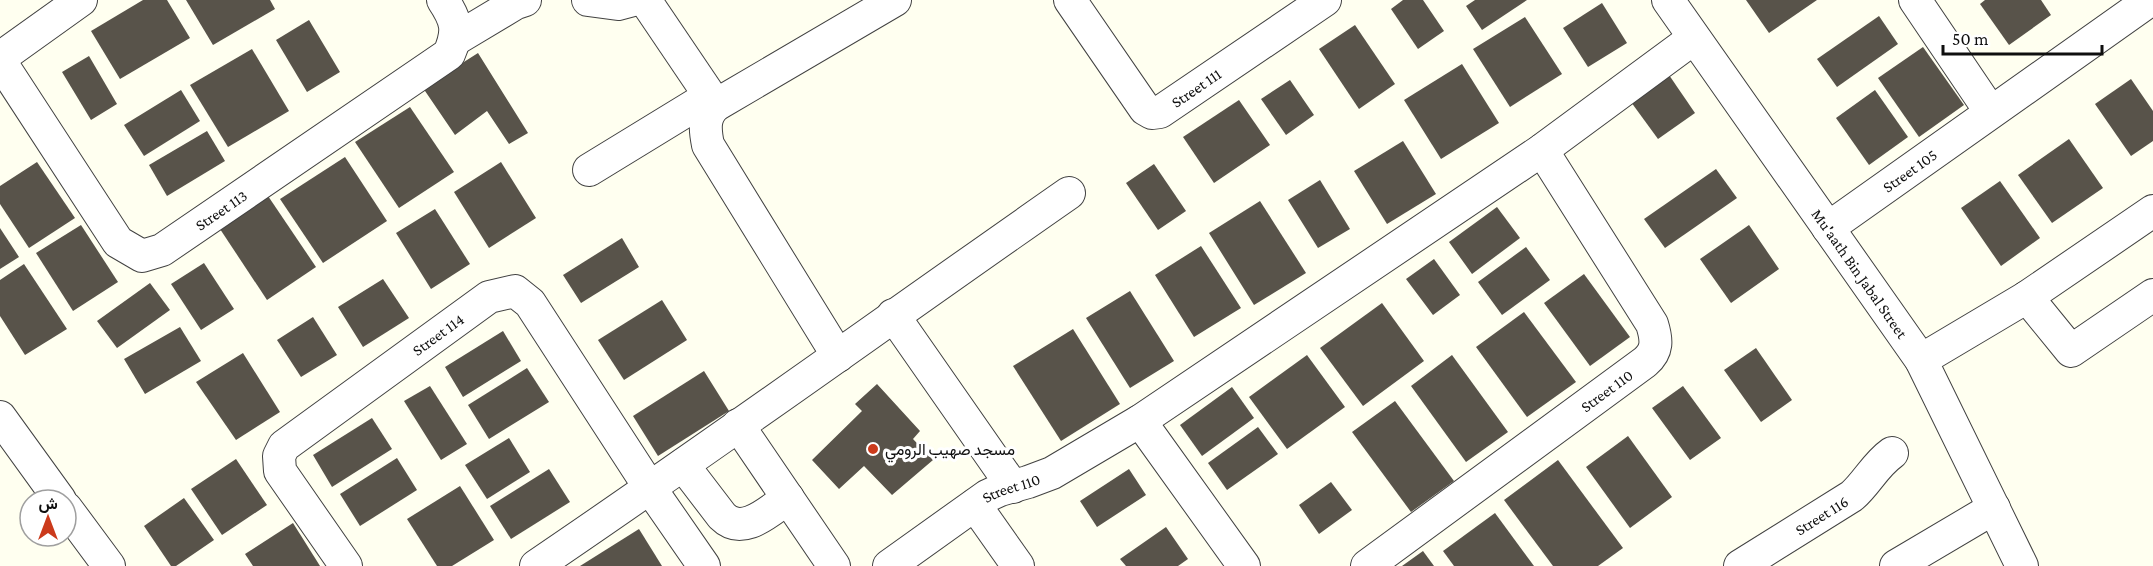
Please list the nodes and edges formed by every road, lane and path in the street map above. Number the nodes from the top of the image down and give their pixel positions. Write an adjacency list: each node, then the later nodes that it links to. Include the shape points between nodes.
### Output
1 (81, 0): 15 (street, Street 113)
2 (443, 0): 14 (street, via 455,18)
3 (525, 0): 14 (street)
4 (588, 0): 5 (street, via 618,4)
5 (633, 0)
6 (645, 0): 16 (street)
7 (895, 0): 16 (street)
8 (1070, 0): 9 (street, Street 111, via 1145,109 1156,113)
9 (1325, 0)
10 (1668, 0): 13 (street, Mu'aath Bin Jabal Street)
11 (1915, 0): 17 (street)
12 (2150, 0): 17 (street, Street 105)
13 (1694, 38): 18 (street, Street 110); 22 (street, Mu'aath Bin Jabal Street)
14 (456, 39): 15 (street, Street 113, via 449,54 162,250 142,256 118,242)
15 (0, 59)
16 (713, 101): 19 (street); 26 (street, via 705,127 708,145)
17 (1990, 111): 22 (street, Street 105)
18 (1542, 150): 29 (street, Street 110); 48 (street, Street 110, via 1652,324 1655,350 1645,362)
19 (589, 170)
20 (1069, 193): 25 (street)
21 (2153, 211): 24 (street)
22 (1828, 228): 27 (street, Mu'aath Bin Jabal Street)
23 (2153, 296): 24 (street, via 2071,351)
24 (2027, 297): 27 (street)
25 (893, 315): 26 (street); 33 (street)
26 (838, 356): 30 (street)
27 (1922, 360): 38 (street, Mu'aath Bin Jabal Street)
28 (0, 417): 34 (street)
29 (1140, 421): 33 (street, Street 110, via 1052,473); 47 (street)
30 (738, 425): 32 (street); 36 (street)
31 (1892, 453): 49 (street, Street 116, via 1876,465 1865,485 1852,496)
32 (683, 465): 35 (street); 36 (street, via 722,516 735,525 758,519)
33 (1013, 487): 37 (street, Street 110)
34 (51, 488)
35 (650, 488): 41 (street, Street 114, via 530,303 515,291 489,297 284,446 279,456 280,471); 42 (street); 43 (street, Street 114)
36 (788, 498): 44 (street)
37 (975, 505): 45 (street, Street 110); 46 (street)
38 (1994, 508): 50 (street); 51 (street, Mu'aath Bin Jabal Street)
39 (78, 525): 40 (street)
40 (108, 566)
41 (346, 566)
42 (536, 566)
43 (704, 566)
44 (834, 566)
45 (890, 566)
46 (1018, 566)
47 (1244, 566)
48 (1367, 566)
49 (1740, 566)
50 (1896, 566)
51 (2022, 566)

